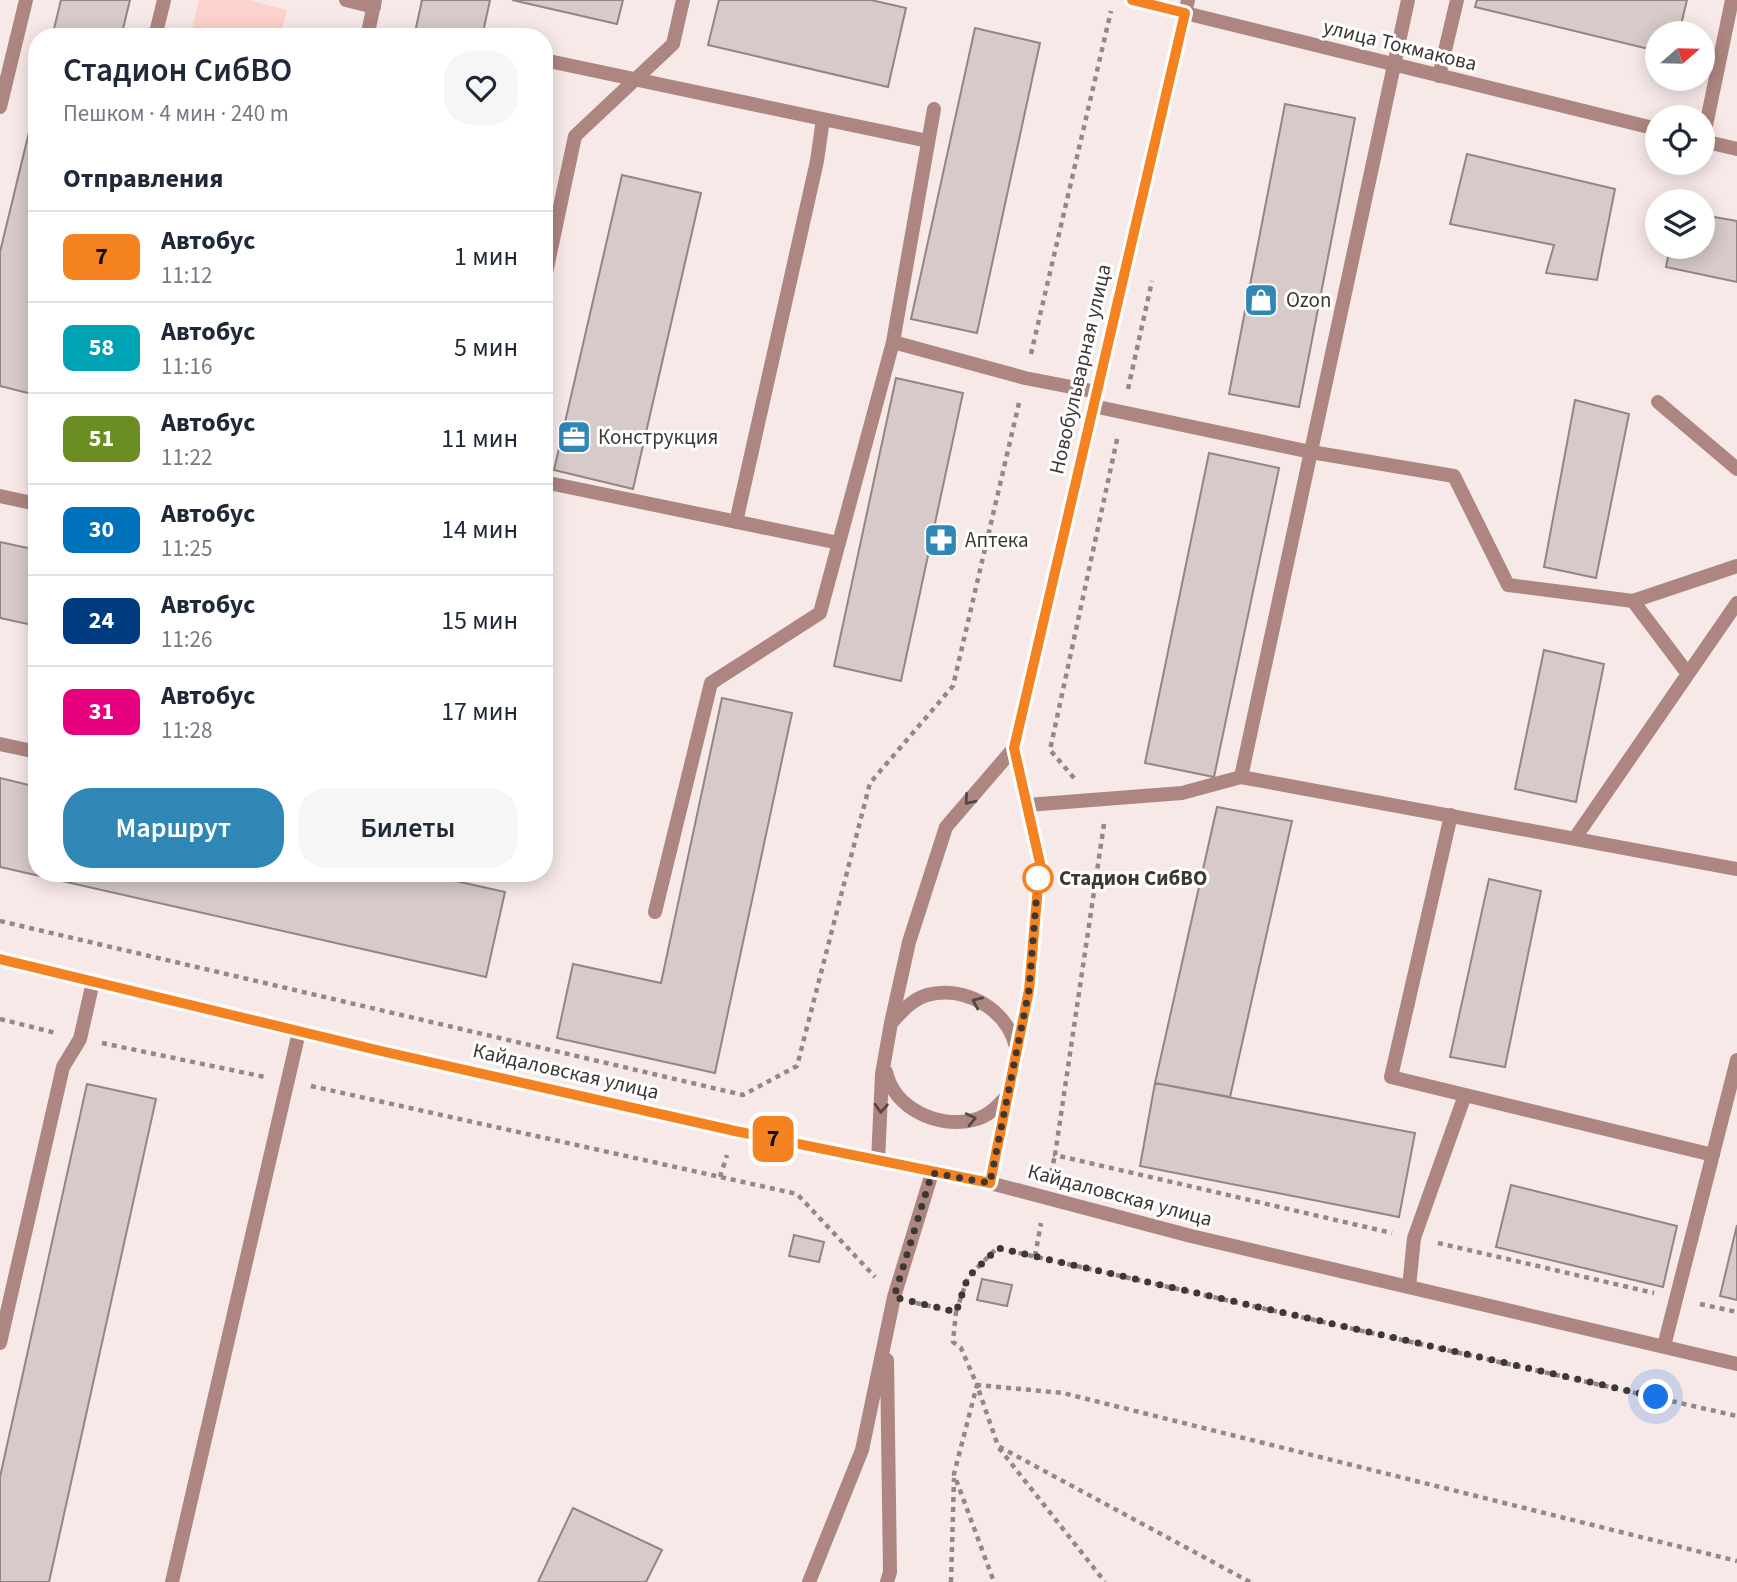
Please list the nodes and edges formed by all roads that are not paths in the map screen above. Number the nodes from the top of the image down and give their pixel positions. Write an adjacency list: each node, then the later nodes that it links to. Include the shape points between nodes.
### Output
1 (26, 0): 18 (street)
2 (164, 0): 11 (street)
3 (346, 0): 9 (street)
4 (683, 0): 16 (street, via 673,44)
5 (1132, 0): 10 (street, улица Токмакова)
6 (1408, 0): 14 (street)
7 (1457, 0): 15 (street)
8 (1732, 0): 17 (street)
9 (374, 4): 12 (street)
10 (1186, 6): 14 (street, улица Токмакова); 27 (street, Новобульварная улица)
11 (157, 28)
12 (369, 28)
13 (553, 62): 16 (street)
14 (1395, 65): 15 (street, улица Токмакова); 29 (street)
15 (1439, 76): 21 (street, улица Токмакова)
16 (636, 78): 20 (street); 25 (street, via 575,136)
17 (1710, 105)
18 (0, 107)
19 (934, 109): 22 (street)
20 (823, 119): 22 (street); 34 (street)
21 (1645, 127)
22 (928, 141): 26 (street)
23 (1715, 143): 24 (street)
24 (1737, 149)
25 (553, 240)
26 (893, 342): 27 (street); 35 (street)
27 (1095, 399): 29 (street, via 1123,413); 41 (street, Новобульварная улица)
28 (1658, 402): 30 (street)
29 (1311, 453): 37 (street, via 1454,477 1508,585); 43 (street)
30 (1737, 469)
31 (553, 484): 34 (street)
32 (0, 496): 33 (street)
33 (28, 502)
34 (736, 522): 35 (street)
35 (839, 543): 48 (street, via 820,613 711,683)
36 (1737, 566): 37 (street)
37 (1633, 601): 39 (street)
38 (1737, 603): 39 (street)
39 (1688, 674): 46 (street)
40 (0, 744): 42 (street)
41 (1014, 748): 44 (street); 51 (street, one-way to 51, via 946,827 909,942)
42 (28, 750)
43 (1241, 777): 44 (street, via 1182,793); 45 (street)
44 (1027, 804): 53 (street, via 1040,863 1029,990)
45 (1451, 815): 46 (street); 57 (street, via 1391,1077)
46 (1575, 838): 47 (street)
47 (1737, 869)
48 (655, 912)
49 (0, 959): 50 (street, Кайдаловская улица)
50 (93, 982): 52 (street, Кайдаловская улица); 64 (street, via 80,1039 62,1067)
51 (891, 1023): 53 (street, one-way to 51, via 1013,1032 997,1013 976,999 951,993 927,996 907,1006); 55 (street)
52 (299, 1032): 59 (street, Кайдаловская улица); 67 (street)
53 (1017, 1051): 56 (street)
54 (1737, 1060): 58 (street)
55 (884, 1064): 56 (street, one-way to 56, via 888,1083 904,1103 925,1116 950,1122 975,1120 995,1110); 59 (street, one-way to 59)
56 (1010, 1093): 61 (street)
57 (1465, 1095): 58 (street); 62 (street, via 1414,1238)
58 (1713, 1155): 65 (street)
59 (878, 1161): 60 (street, Кайдаловская улица)
60 (932, 1173): 61 (street, Кайдаловская улица); 63 (street)
61 (990, 1183): 62 (street, Кайдаловская улица)
62 (1409, 1287): 65 (street, Кайдаловская улица)
63 (887, 1334): 68 (street, via 862,1450); 69 (street)
64 (0, 1343)
65 (1664, 1346): 66 (street, Кайдаловская улица)
66 (1737, 1364)
67 (172, 1582)
68 (809, 1582)
69 (887, 1582)

